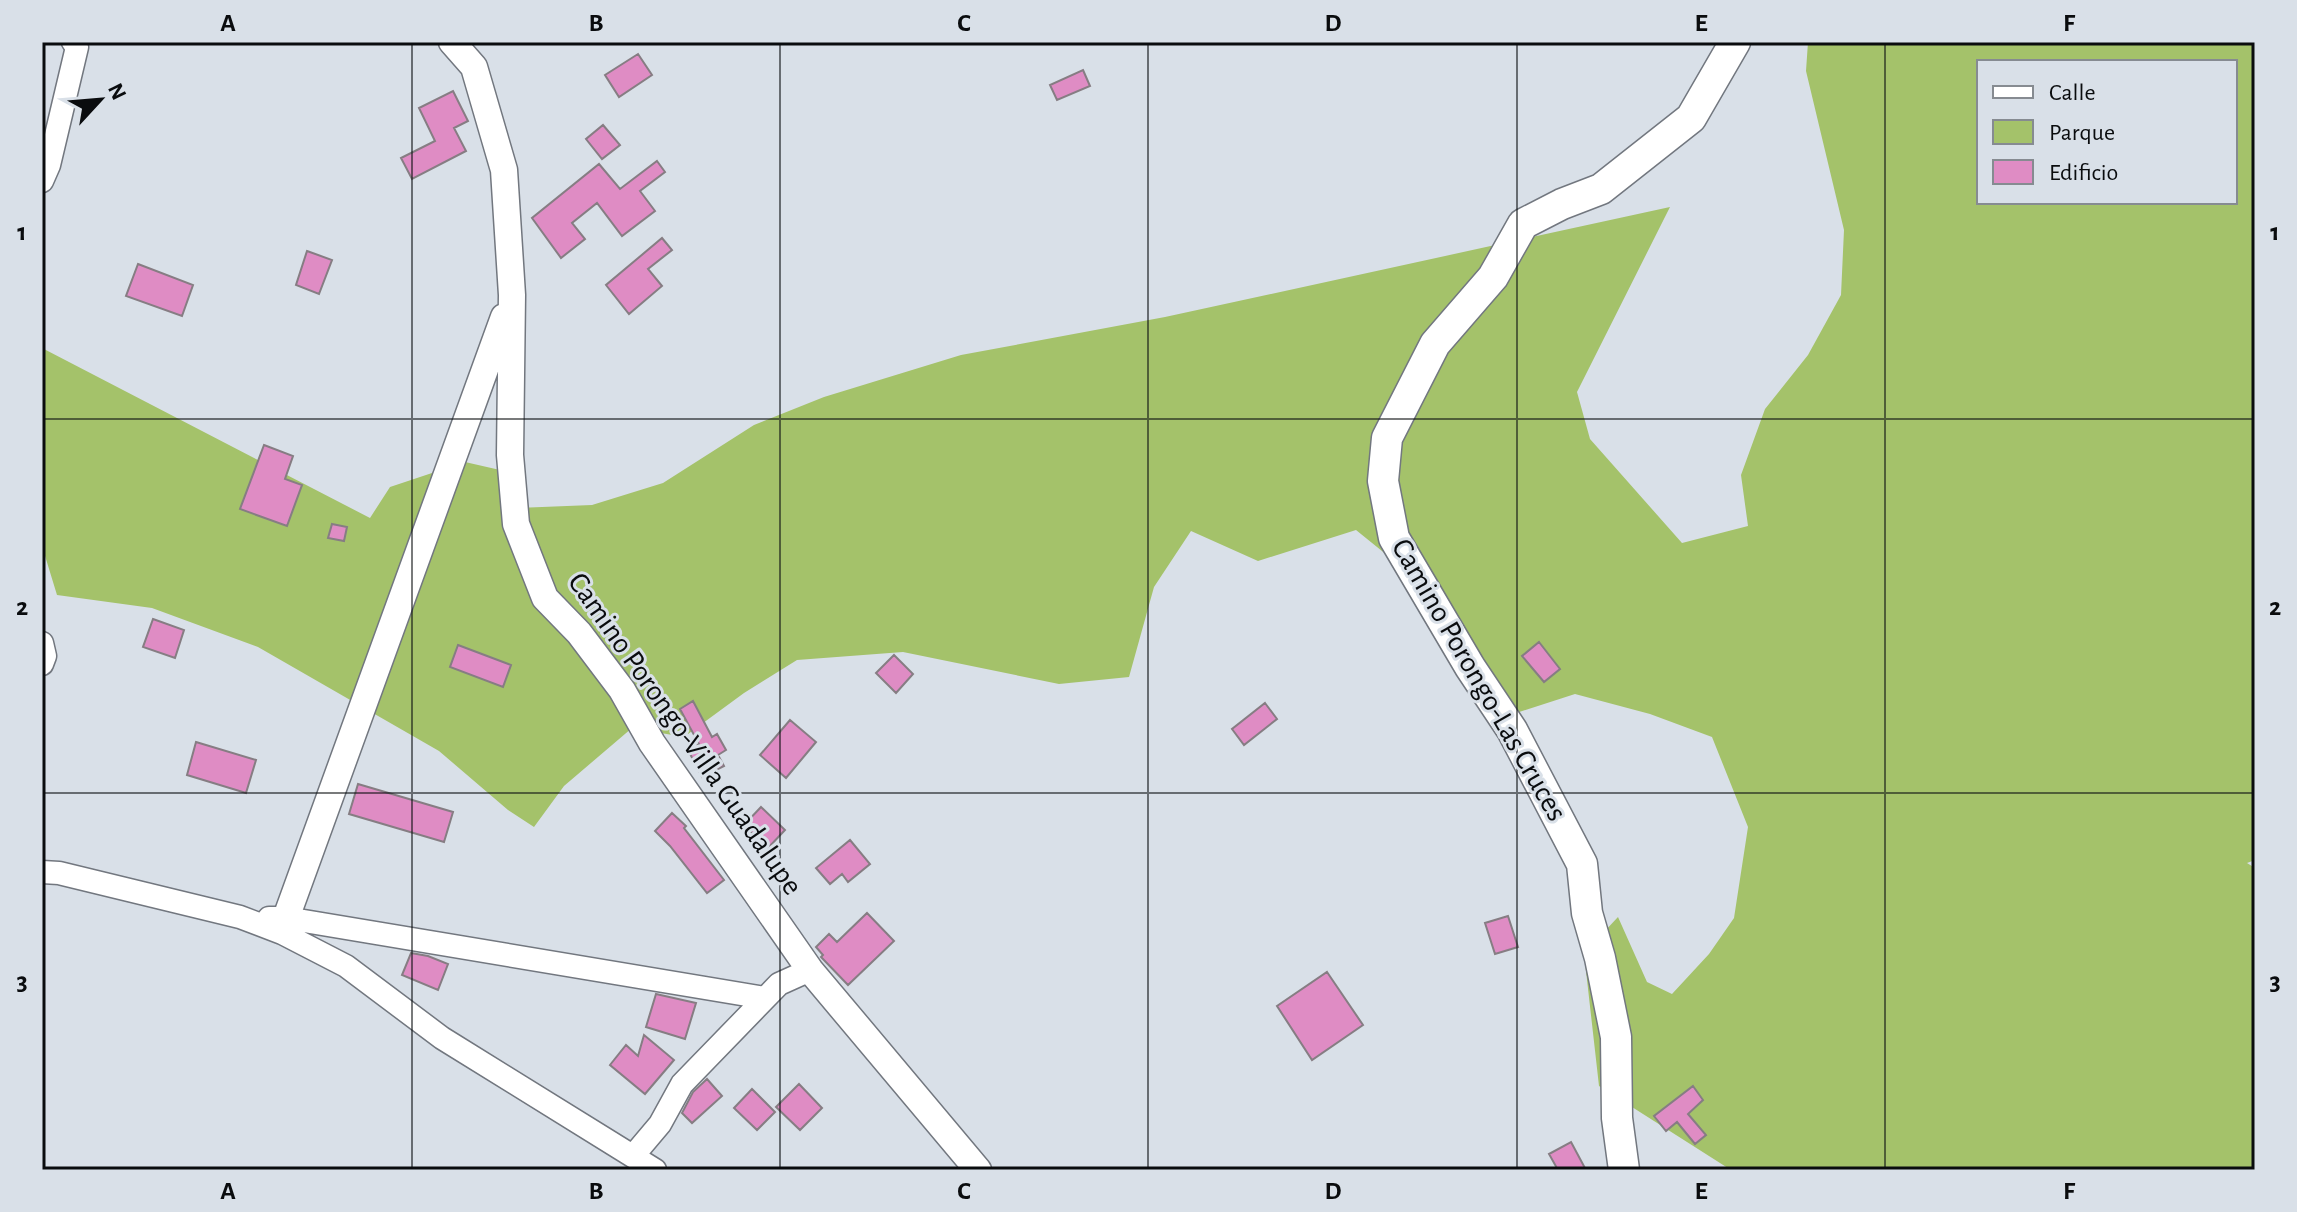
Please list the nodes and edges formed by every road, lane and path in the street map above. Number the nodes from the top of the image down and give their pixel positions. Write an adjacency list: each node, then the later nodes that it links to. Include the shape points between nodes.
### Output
1 (73, 42): 4 (street, via 77,47)
2 (452, 42): 5 (street, Camino Porongo-Villa Guadalupe, via 474,67 504,170)
3 (1735, 42): 16 (main road, Camino Porongo-Las Cruces, via 1691,118 1601,189 1523,224 1493,277 1435,344 1387,438 1383,481 1394,538 1512,730 1582,864 1587,913 1616,1037)
4 (42, 181)
5 (512, 295): 10 (street); 11 (street, Camino Porongo-Villa Guadalupe, via 509,430 516,524 545,598 622,690 652,743)
6 (42, 643): 7 (street)
7 (42, 664)
8 (42, 872): 9 (street)
9 (240, 917): 10 (street); 13 (street, via 346,966 442,1038)
10 (286, 918): 12 (street)
11 (810, 970): 12 (street, via 779,984); 15 (street, Camino Porongo-Villa Guadalupe)
12 (765, 998): 13 (street, via 682,1084 660,1124)
13 (633, 1156): 14 (street)
14 (655, 1170)
15 (978, 1170)
16 (1624, 1170)

